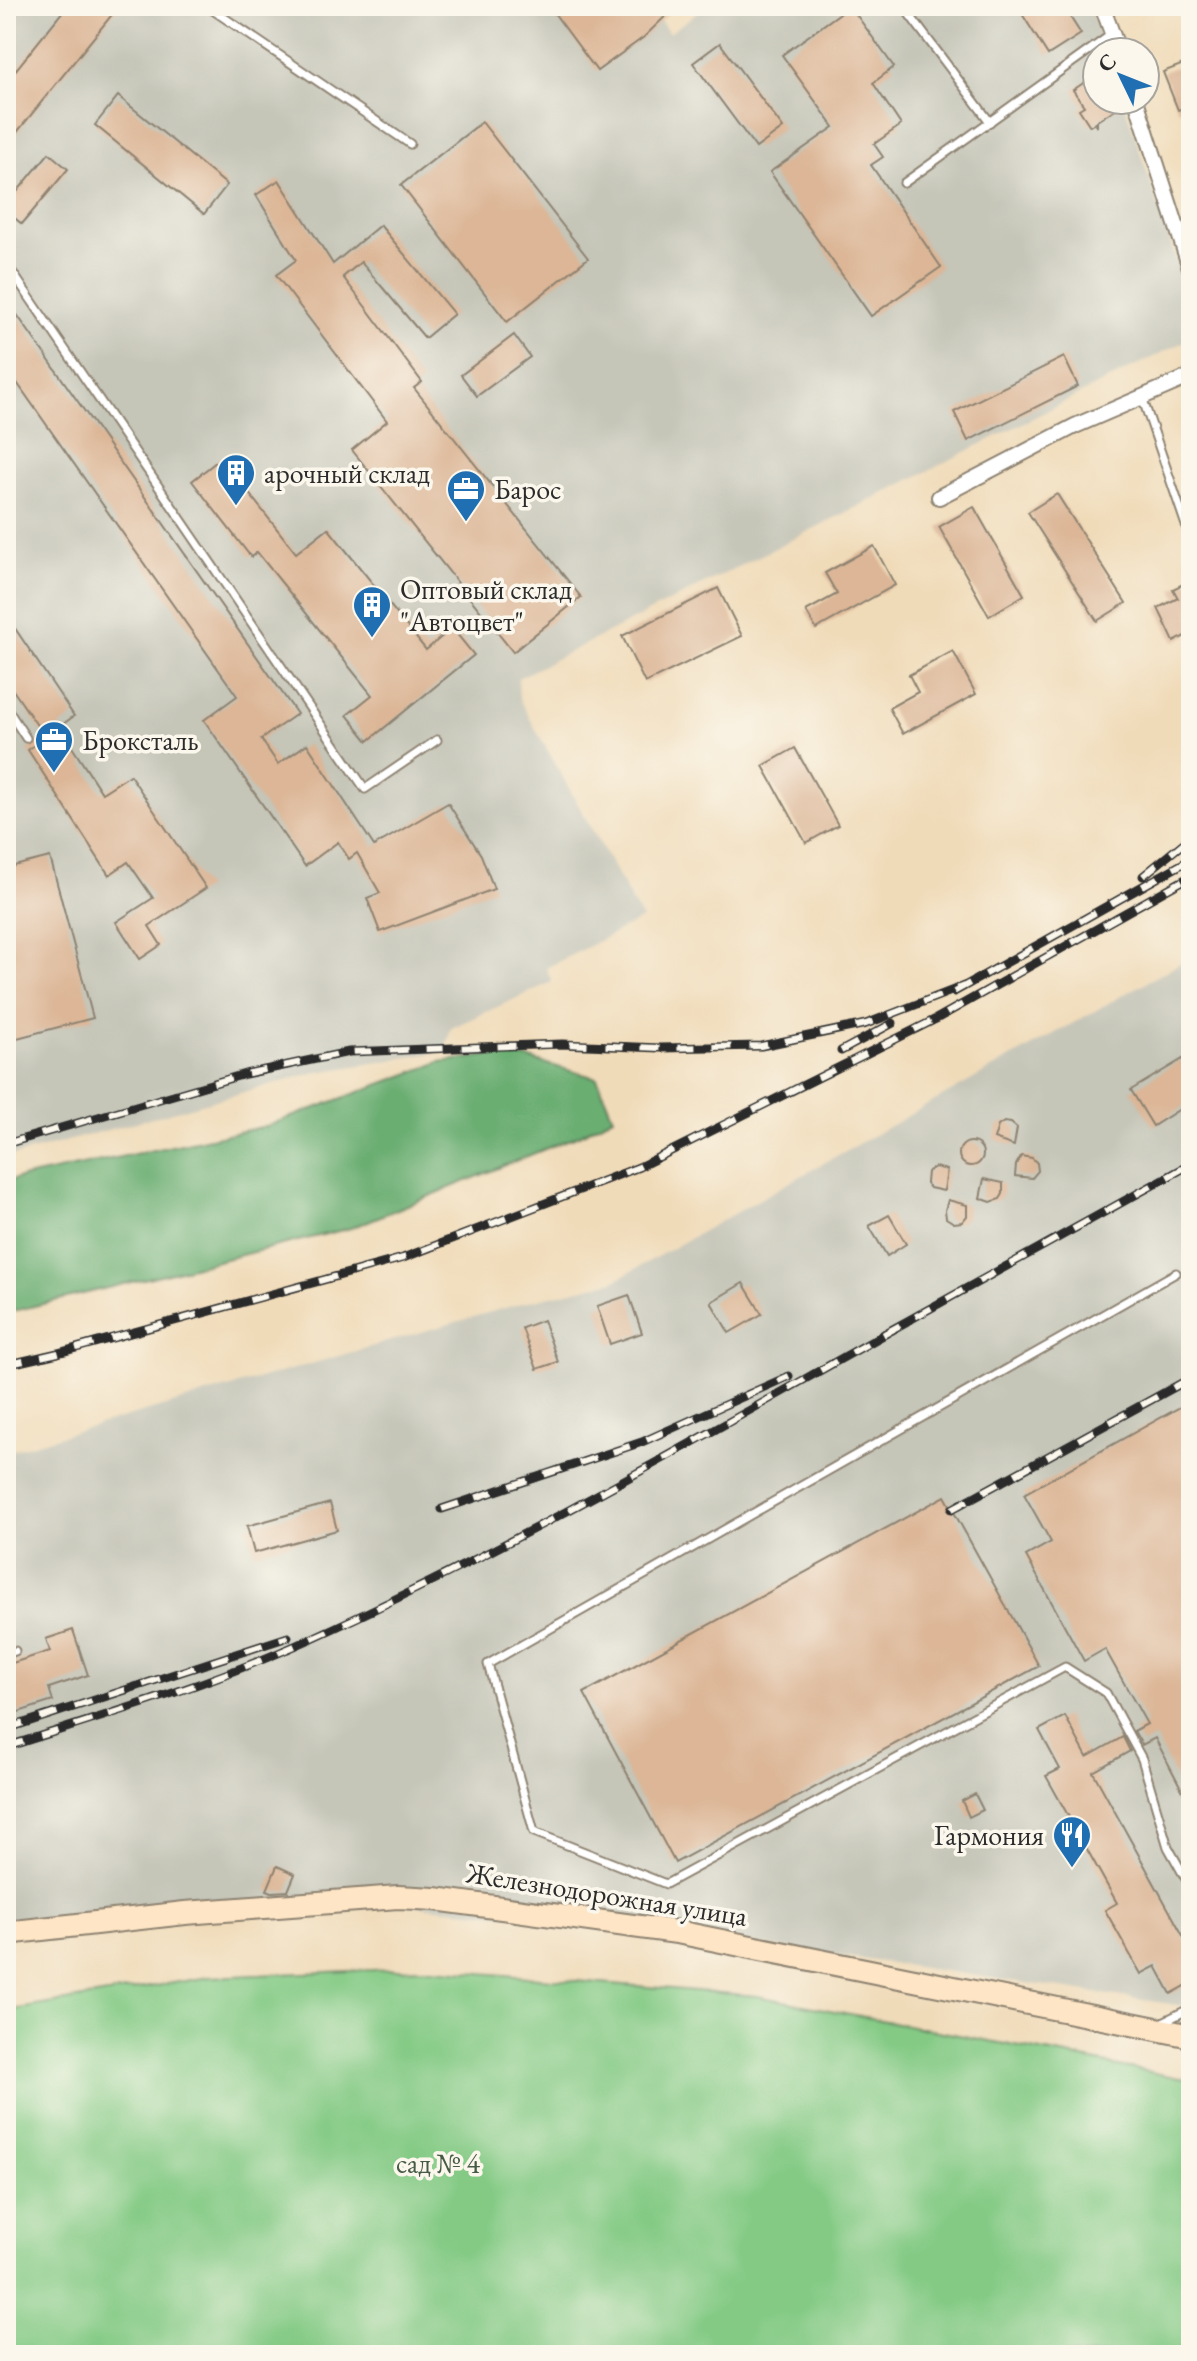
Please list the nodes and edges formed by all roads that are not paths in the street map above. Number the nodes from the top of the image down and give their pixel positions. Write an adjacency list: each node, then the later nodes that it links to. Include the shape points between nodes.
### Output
1 (207, 6): 7 (lane)
2 (903, 6): 6 (lane)
3 (1102, 6): 4 (street)
4 (1112, 34): 6 (lane)
5 (1141, 116): 10 (street)
6 (990, 122): 8 (lane)
7 (410, 144)
8 (904, 183)
9 (6, 263): 17 (lane, via 365,789)
10 (1191, 271)
11 (1191, 376): 12 (street)
12 (1142, 397): 13 (street); 14 (lane)
13 (939, 497)
14 (1191, 540)
15 (6, 707): 16 (lane)
16 (26, 738)
17 (437, 740)
18 (1176, 1273): 21 (lane, via 488,1664 534,1832 666,1884 1065,1667 1106,1693 1142,1759 1168,1847)
19 (15, 1651): 20 (lane)
20 (6, 1654)
21 (1191, 1888)
22 (6, 1933): 24 (street, Железнодорожная улица, via 185,1913 398,1897 435,1899 677,1932)
23 (1191, 2008): 24 (lane)
24 (1152, 2028): 25 (street, Железнодорожная улица)
25 (1191, 2036)

